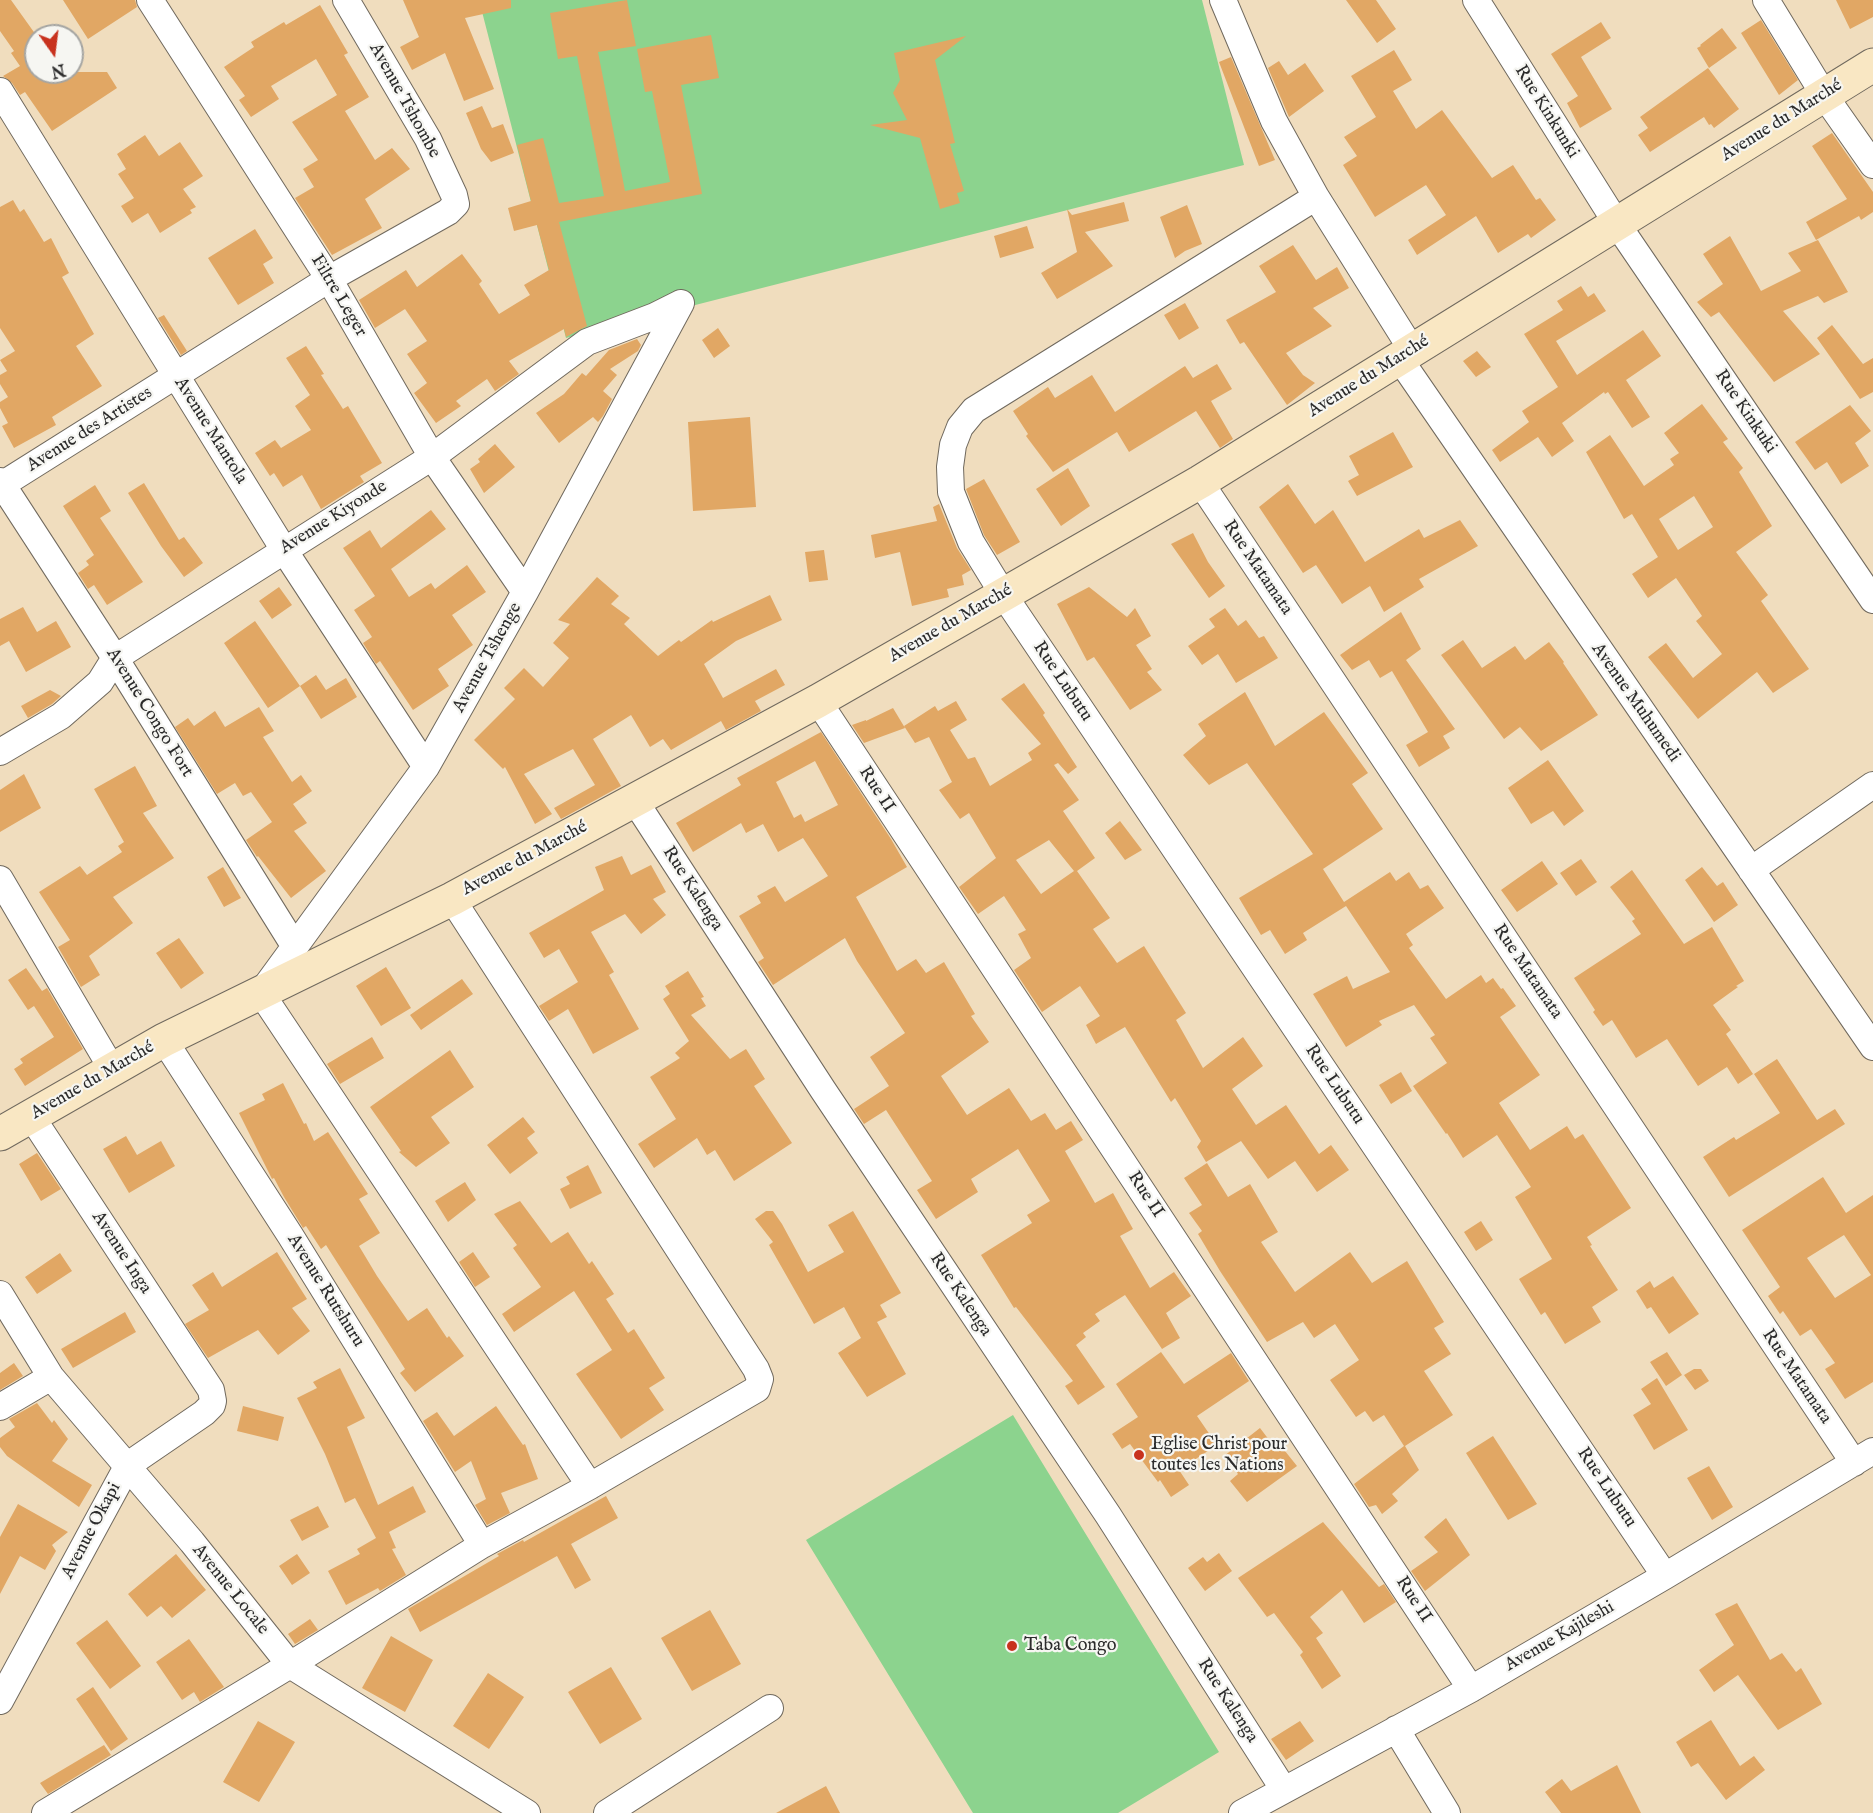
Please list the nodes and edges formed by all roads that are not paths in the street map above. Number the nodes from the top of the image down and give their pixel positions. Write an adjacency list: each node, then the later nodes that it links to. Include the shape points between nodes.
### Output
1 (150, 0): 13 (street, Filtre Leger)
2 (346, 0): 11 (street, Avenue Tshombe, via 428,139)
3 (1223, 0): 10 (street, Avenue Muhumedi, via 1274,121)
4 (1476, 0): 12 (street, Rue Kinkunki)
5 (1766, 0): 8 (street)
6 (1873, 65): 8 (street, Avenue du Marché)
7 (0, 91): 16 (street, Avenue Mantola)
8 (1824, 95): 9 (street); 12 (street, Avenue du Marché)
9 (1873, 165)
10 (1317, 197): 15 (street, Avenue Muhumedi); 22 (street, Rue Lubutu, via 974,410 960,427 952,445 951,492 971,542)
11 (456, 204): 13 (street, Avenue des Artistes)
12 (1617, 224): 15 (street, Avenue du Marché); 23 (street, Rue Kinkuki)
13 (329, 279): 16 (street, Avenue des Artistes); 17 (street, Filtre Leger)
14 (681, 303): 17 (street, Avenue Kiyonde, via 587,342); 21 (street, Avenue Tshenge)
15 (1406, 354): 18 (street, Avenue du Marché); 30 (street, Avenue Muhumedi)
16 (176, 376): 19 (street, Avenue des Artistes); 20 (street, Avenue Mantola)
17 (432, 457): 20 (street, Avenue Kiyonde); 21 (street, Filtre Leger)
18 (1200, 482): 22 (street, Avenue du Marché); 44 (street, Rue Matamata)
19 (1, 484): 24 (street, Avenue Congo Fort)
20 (284, 550): 24 (street, Avenue Kiyonde); 27 (street, Avenue Mantola)
21 (525, 592): 27 (street, Avenue Tshenge)
22 (1003, 594): 25 (street, Avenue du Marché); 48 (street, Rue Lubutu)
23 (1873, 600)
24 (115, 658): 26 (street, Avenue Kiyonde, via 100,682 61,716); 33 (street, Avenue Congo Fort)
25 (818, 701): 29 (street, Avenue du Marché); 50 (street, Rue II)
26 (0, 752)
27 (426, 767): 33 (street, Avenue Tshenge)
28 (1873, 785): 30 (street)
29 (634, 801): 32 (street, Avenue du Marché); 54 (street, Rue Kalenga, via 1108,1515)
30 (1750, 870): 36 (street, Avenue Muhumedi)
31 (0, 879): 37 (street)
32 (452, 898): 34 (street, Avenue du Marché); 46 (street, via 760,1379 757,1389)
33 (295, 947): 34 (street, Avenue Tshenge)
34 (261, 993): 35 (street, Avenue du Marché); 46 (street)
35 (164, 1040): 37 (street, Avenue du Marché); 47 (street, Avenue Rutshuru)
36 (1873, 1047)
37 (112, 1069): 38 (street, Avenue du Marché)
38 (31, 1116): 39 (street, Avenue du Marché); 42 (street, Avenue Inga)
39 (0, 1134)
40 (0, 1294): 41 (street, Avenue Locale)
41 (51, 1377): 43 (street); 45 (street, Avenue Locale)
42 (211, 1390): 45 (street, Avenue Okapi, via 213,1401 209,1409)
43 (0, 1407)
44 (1863, 1457): 48 (street, Avenue Kajileshi)
45 (128, 1465): 49 (street, Avenue Locale); 51 (street, Avenue Okapi)
46 (590, 1486): 47 (street)
47 (482, 1545): 49 (street)
48 (1665, 1576): 50 (street, Avenue Kajileshi)
49 (290, 1665): 55 (street); 56 (street, Avenue Locale)
50 (1471, 1689): 53 (street, Avenue Kajileshi)
51 (0, 1701)
52 (770, 1708): 57 (street)
53 (1396, 1730): 54 (street, Avenue Kajileshi); 59 (street)
54 (1284, 1790): 58 (street, Avenue Kajileshi)
55 (45, 1813)
56 (527, 1813)
57 (607, 1813)
58 (1242, 1813)
59 (1447, 1813)

